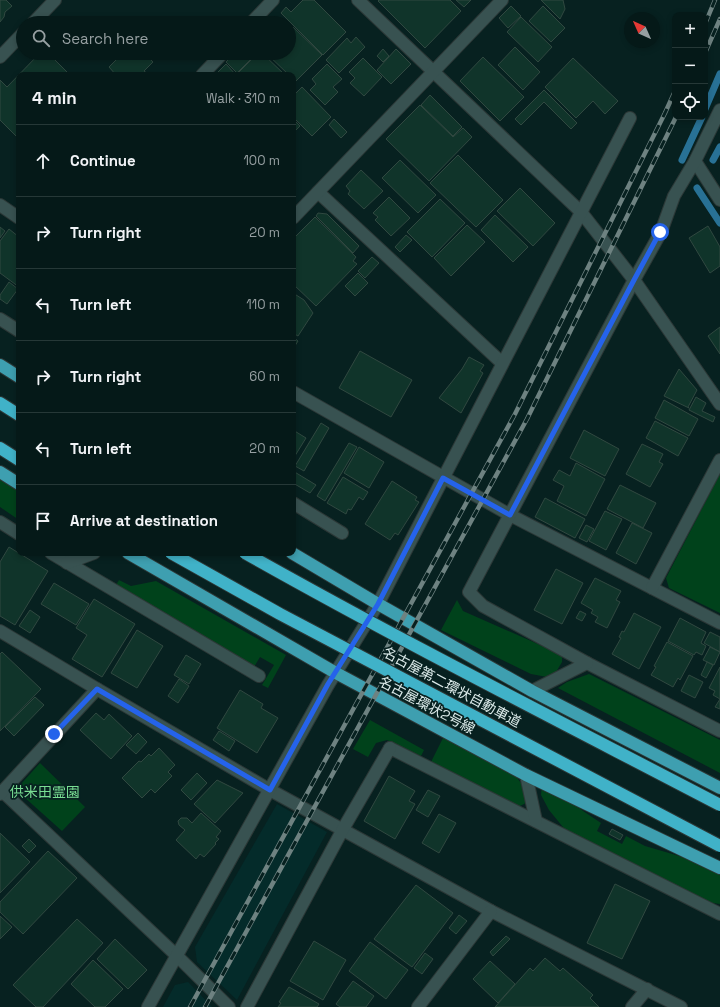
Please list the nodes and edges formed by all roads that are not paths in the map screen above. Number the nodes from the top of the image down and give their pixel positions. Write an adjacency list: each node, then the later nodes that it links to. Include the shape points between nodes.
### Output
1 (55, 0): 5 (street)
2 (273, 0): 6 (street)
3 (358, 0): 11 (street)
4 (502, 0): 11 (street)
5 (40, 16)
6 (258, 16)
7 (16, 40): 8 (street)
8 (0, 57)
9 (216, 60): 10 (street)
10 (205, 72)
11 (434, 72): 15 (street); 18 (street)
12 (720, 110): 14 (street)
13 (630, 118): 18 (street)
14 (695, 161): 16 (street); 21 (street, via 674,196 660,232)
15 (318, 192): 19 (street); 24 (street)
16 (720, 200)
17 (0, 205): 20 (street)
18 (581, 212): 21 (street); 24 (street)
19 (296, 215)
20 (16, 216)
21 (634, 280): 29 (street); 38 (street)
22 (0, 319): 23 (street)
23 (16, 329)
24 (502, 363): 35 (street)
25 (0, 365): 26 (highway)
26 (16, 375)
27 (296, 394): 35 (street)
28 (0, 403): 30 (highway)
29 (720, 404)
30 (16, 413)
31 (0, 448): 32 (highway)
32 (16, 458)
33 (720, 460): 49 (street)
34 (0, 472): 36 (highway)
35 (443, 478): 38 (street); 50 (street)
36 (16, 482)
37 (296, 505): 41 (street)
38 (510, 515): 49 (street); 53 (street, via 469,592 483,606)
39 (1, 524): 40 (street)
40 (16, 532)
41 (342, 532)
42 (296, 555): 50 (highway)
43 (56, 556): 48 (street)
44 (86, 556): 48 (street)
45 (133, 556): 54 (highway, 名古屋環状2号線)
46 (176, 556): 66 (highway, 名古屋第二環状自動車道, bridge, via 280,614)
47 (250, 556): 63 (highway, 名古屋第二環状自動車道, bridge, via 455,667)
48 (67, 563): 55 (street)
49 (652, 588): 51 (street)
50 (378, 604): 54 (street); 57 (highway)
51 (720, 623)
52 (0, 631): 56 (street)
53 (587, 663): 57 (street); 58 (street)
54 (336, 673): 59 (highway, 名古屋環状2号線); 61 (street)
55 (259, 676)
56 (97, 689): 61 (street); 62 (street)
57 (532, 691): 60 (highway)
58 (720, 731)
59 (526, 775): 64 (street); 67 (highway, 名古屋環状2号線)
60 (720, 788)
61 (270, 790): 65 (street); 70 (street)
62 (1, 793): 70 (street)
63 (720, 805)
64 (536, 822): 65 (street, via 390,748); 69 (street)
65 (343, 829): 68 (street); 74 (street)
66 (720, 846)
67 (720, 868)
68 (492, 911): 71 (street); 75 (street)
69 (720, 914)
70 (176, 955): 72 (street); 73 (street)
71 (647, 989): 76 (street); 77 (street)
72 (148, 1007)
73 (229, 1007)
74 (247, 1007)
75 (418, 1007)
76 (632, 1007)
77 (681, 1007)

